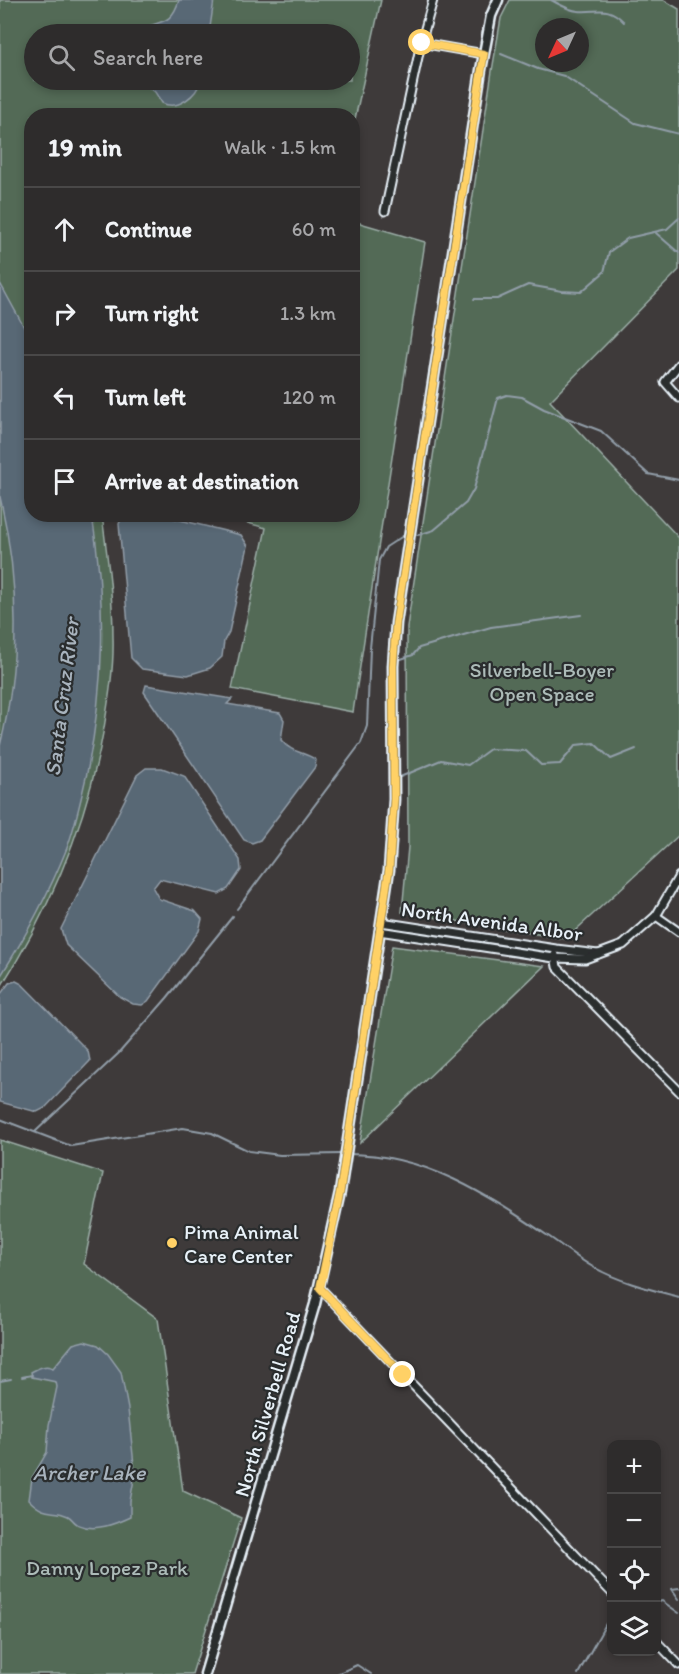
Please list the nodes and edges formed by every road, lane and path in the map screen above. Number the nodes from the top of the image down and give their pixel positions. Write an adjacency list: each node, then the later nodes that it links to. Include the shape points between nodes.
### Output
1 (433, 0): 3 (street)
2 (498, 0): 4 (main road, North Silverbell Road)
3 (422, 43): 4 (street); 5 (street)
4 (484, 54): 10 (main road, North Silverbell Road, via 396,623 393,834)
5 (385, 211)
6 (679, 364): 7 (street, via 665,382)
7 (679, 398)
8 (679, 876): 9 (street, North Avenida Albor)
9 (656, 916): 12 (street); 16 (street, North Avenida Albor, via 623,945)
10 (381, 922): 11 (main road, North Silverbell Road); 13 (street, North Avenida Albor)
11 (379, 932): 15 (street, North Avenida Albor); 19 (main road, North Silverbell Road, via 340,1192)
12 (679, 932)
13 (512, 942): 14 (street, North Avenida Albor); 15 (street)
14 (556, 949): 16 (street, North Avenida Albor); 17 (street)
15 (511, 951): 17 (street, North Avenida Albor)
16 (598, 954): 17 (street, North Avenida Albor, via 585,959)
17 (554, 958): 18 (street, via 557,967)
18 (679, 1091)
19 (320, 1288): 20 (street); 23 (main road, North Silverbell Road)
20 (607, 1588)
21 (661, 1645): 22 (street)
22 (679, 1665)
23 (205, 1674)

